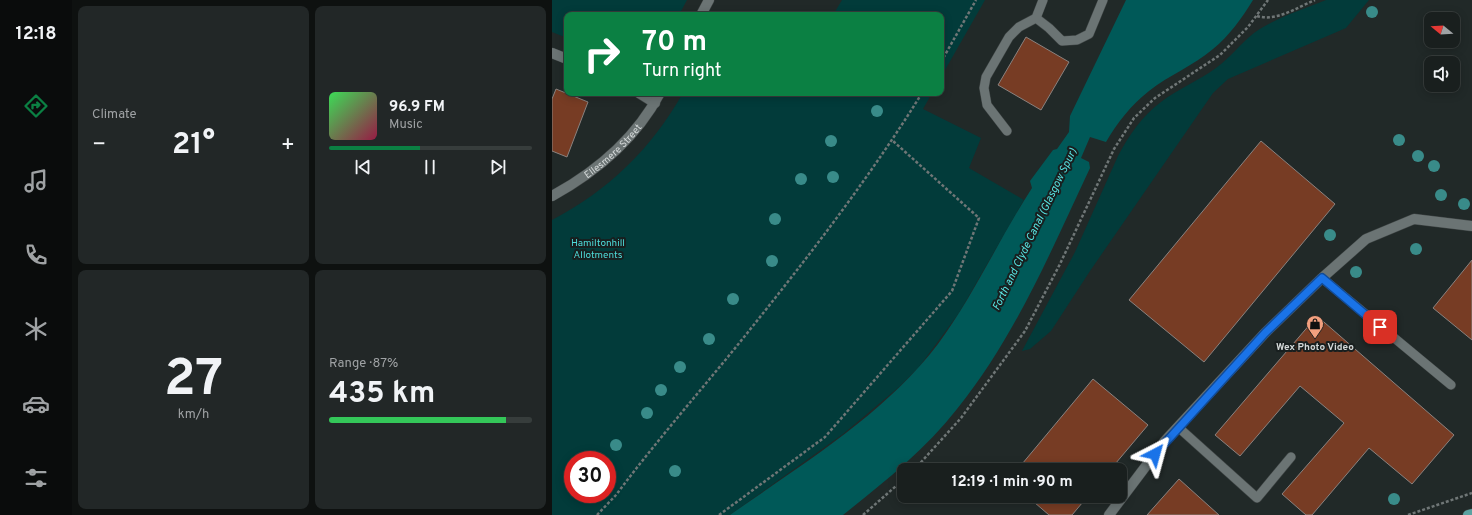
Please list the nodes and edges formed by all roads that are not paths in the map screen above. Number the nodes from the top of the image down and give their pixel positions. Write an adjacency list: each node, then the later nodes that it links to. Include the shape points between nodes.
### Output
1 (709, 0): 4 (street)
2 (1043, 0): 5 (lane)
3 (1103, 0): 5 (lane, via 1089,34 1077,40 1062,41)
4 (703, 12)
5 (1036, 18): 11 (lane, via 1019,27 1009,37 986,78 984,93 987,105)
6 (552, 53): 7 (street)
7 (564, 58)
8 (644, 96): 10 (street)
9 (658, 96): 10 (street, Ellesmere Street)
10 (655, 103): 12 (street, Ellesmere Street, via 620,148 582,178)
11 (1006, 131)
12 (552, 196)
13 (1472, 226): 14 (street, via 1414,219 1366,239)
14 (1322, 278): 15 (lane); 16 (street, via 1265,333)
15 (1451, 385)
16 (1178, 427): 17 (lane, via 1257,498); 19 (street)
17 (1291, 457)
18 (1472, 514): 20 (main road)
19 (1109, 515)
20 (1468, 515)

